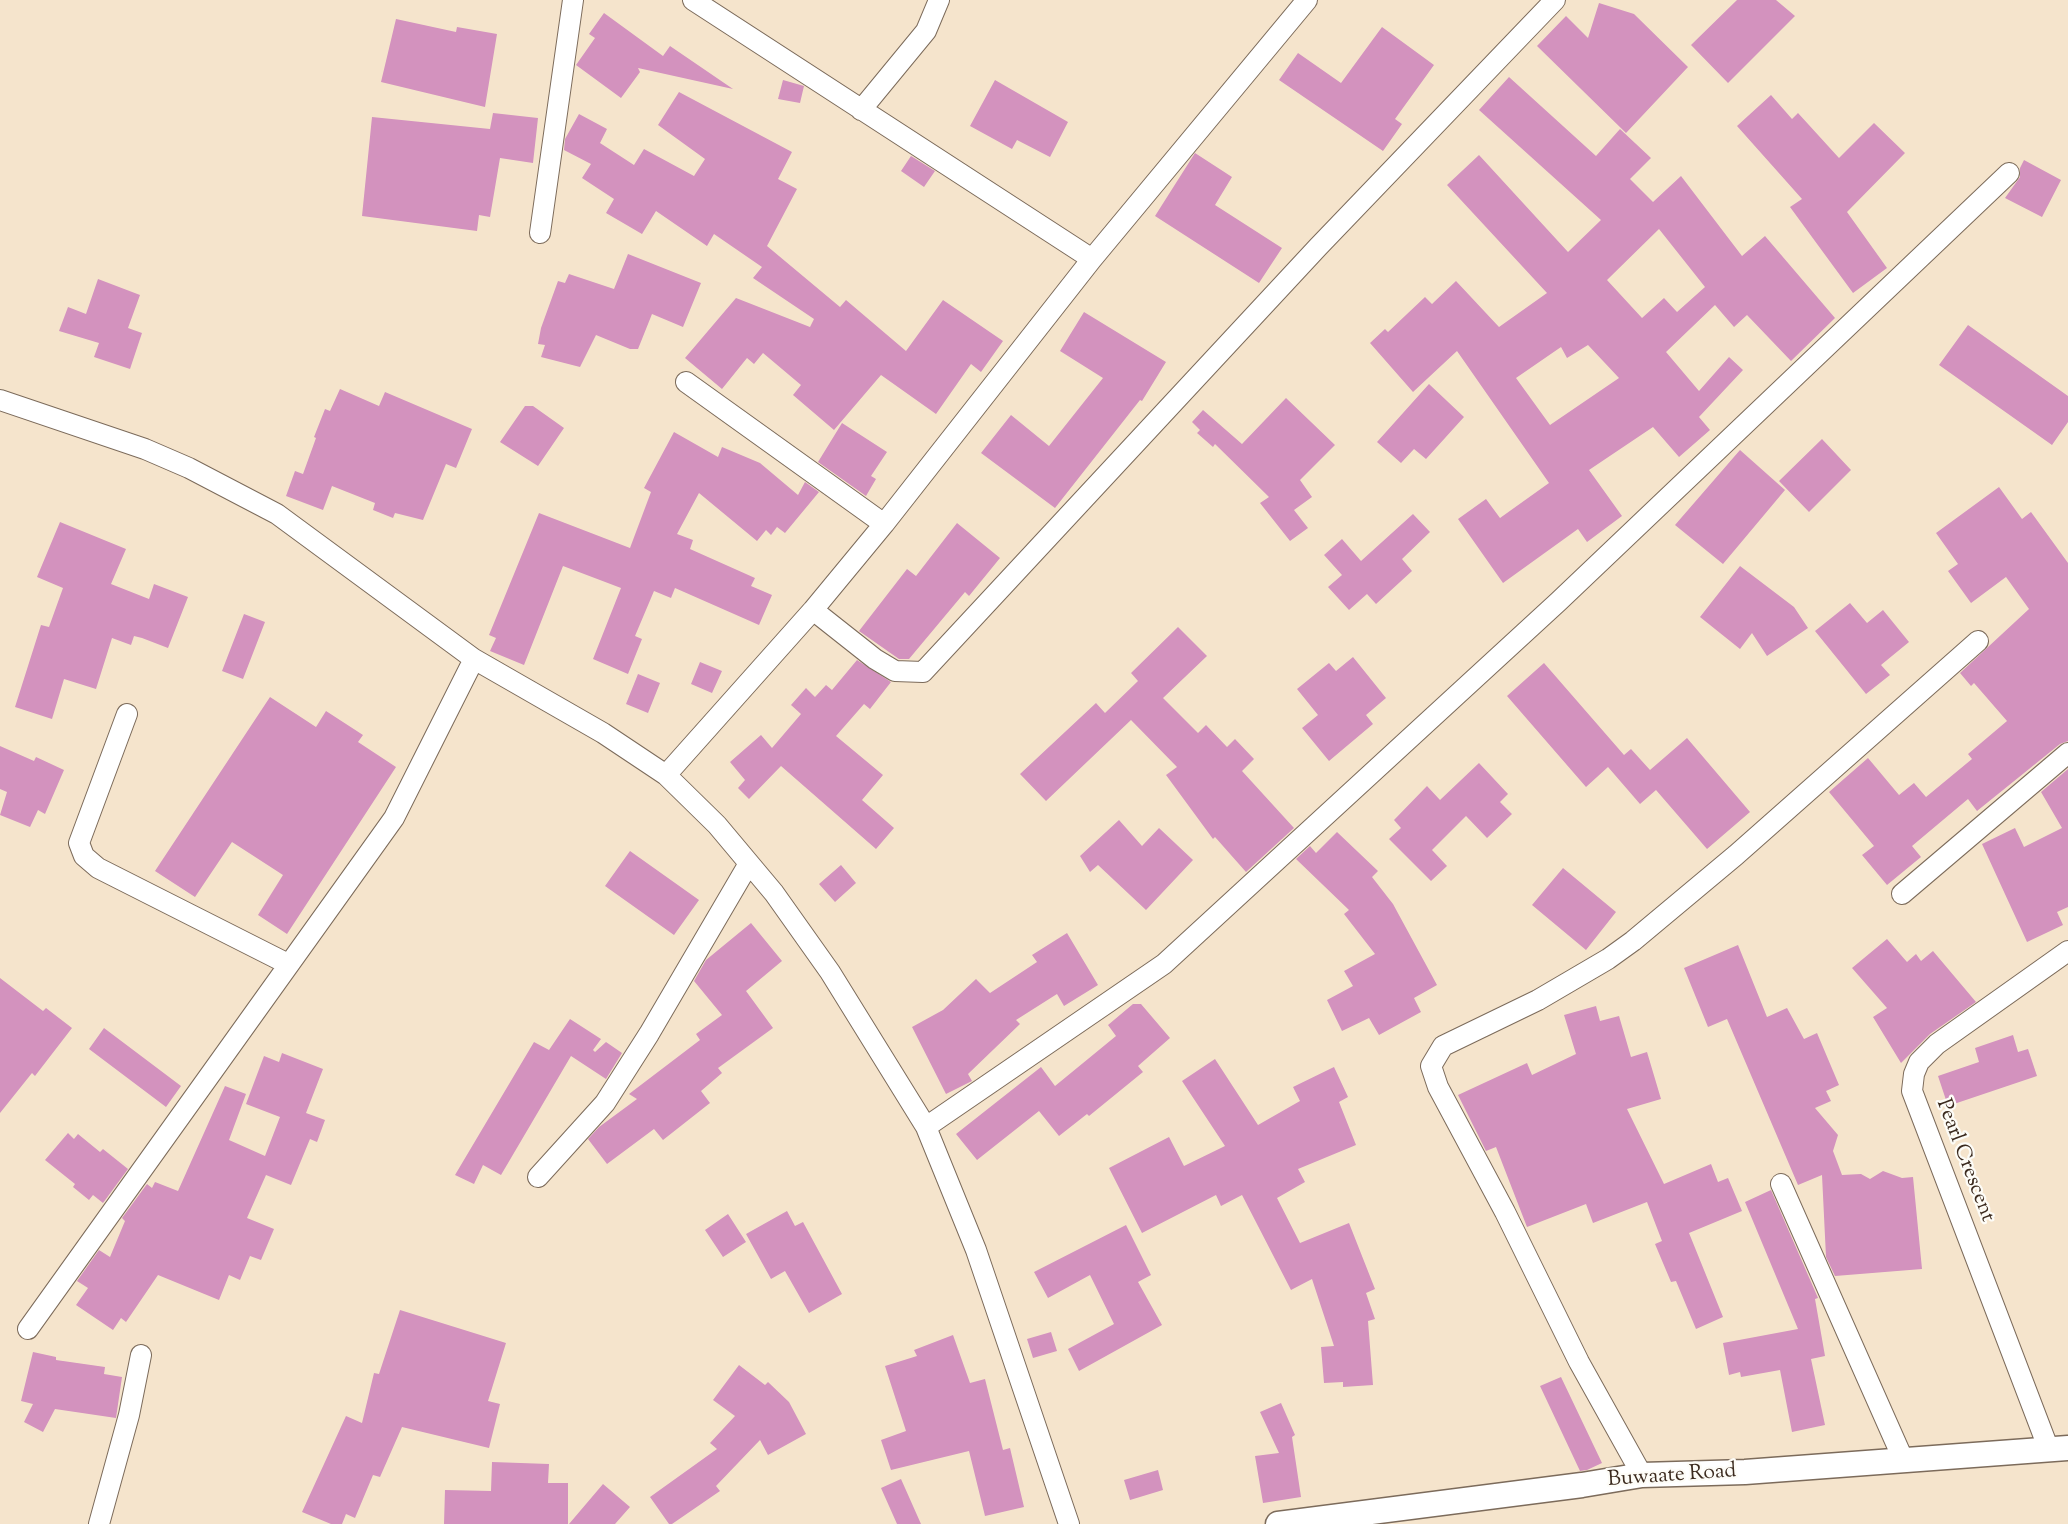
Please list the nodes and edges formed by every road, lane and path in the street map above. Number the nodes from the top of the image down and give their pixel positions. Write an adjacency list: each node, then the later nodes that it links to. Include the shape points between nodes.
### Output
1 (573, 0): 8 (street)
2 (693, 0): 6 (street)
3 (939, 0): 6 (street, via 926,31)
4 (1307, 0): 9 (street)
5 (1555, 0): 13 (street, via 1310,256 923,672 896,670 875,659)
6 (861, 110): 9 (street)
7 (2009, 173): 23 (street, via 1558,603 1164,964)
8 (540, 233)
9 (1092, 259): 12 (street)
10 (686, 382): 12 (street)
11 (0, 400): 15 (street, via 145,449 277,514)
12 (884, 524): 13 (street)
13 (813, 610): 18 (street)
14 (1978, 641): 30 (street, via 1633,941 1538,1000 1443,1046 1431,1066 1438,1087 1579,1362)
15 (474, 659): 18 (street, via 603,733); 22 (street, via 394,818)
16 (127, 714): 22 (street, via 79,843 84,856 98,868)
17 (2068, 753): 20 (street)
18 (666, 775): 19 (street, via 717,825)
19 (748, 865): 23 (street, via 774,893 830,972); 24 (street, via 605,1103)
20 (1902, 894)
21 (2068, 951): 28 (street, Pearl Crescent, via 1937,1044 1919,1062 1912,1091)
22 (288, 964): 26 (street)
23 (926, 1127): 32 (street, via 976,1250)
24 (538, 1177)
25 (1780, 1184): 29 (street)
26 (28, 1329)
27 (141, 1355): 31 (street)
28 (2058, 1449): 29 (street, Buwaate Road)
29 (1903, 1459): 30 (street, Buwaate Road, via 1745,1472)
30 (1642, 1475): 33 (street, Buwaate Road)
31 (99, 1524)
32 (1069, 1524)
33 (1278, 1524)

